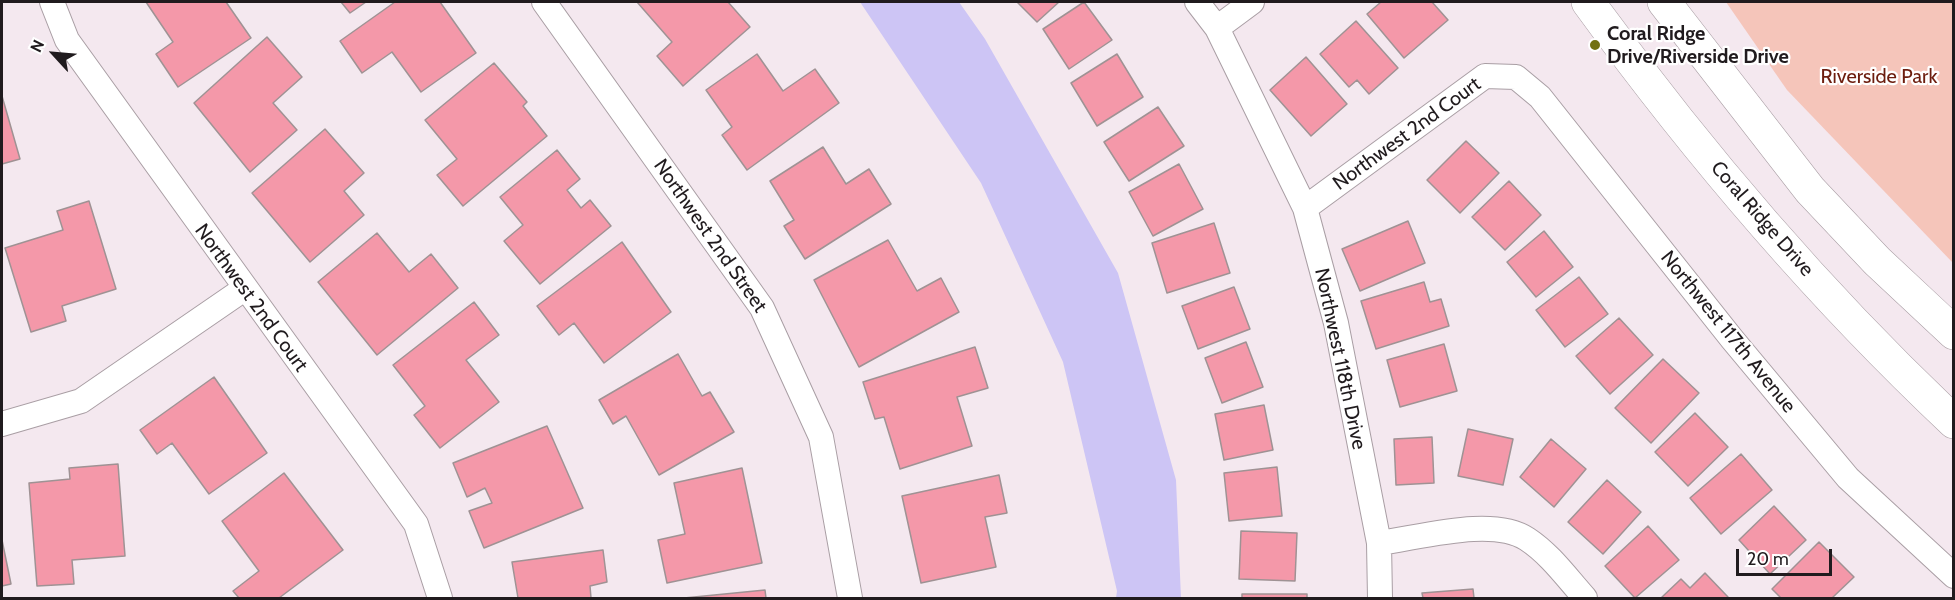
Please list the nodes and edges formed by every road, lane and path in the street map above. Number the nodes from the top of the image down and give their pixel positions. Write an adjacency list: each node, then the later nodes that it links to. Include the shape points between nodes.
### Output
1 (52, 2): 10 (street, Northwest 2nd Court, via 68,40)
2 (544, 2): 17 (street, Northwest 2nd Street, via 762,308 822,437)
3 (1197, 2): 7 (street, Northwest 118th Drive)
4 (1252, 2): 7 (street)
5 (1588, 2): 12 (main road, Coral Ridge Drive, via 1744,204)
6 (1664, 2): 11 (main road, via 1810,190)
7 (1217, 28): 9 (street, Northwest 118th Drive)
8 (1516, 77): 9 (street, Northwest 2nd Court, via 1485,76); 15 (street, Northwest 117th Avenue, via 1540,97 1848,478)
9 (1305, 208): 14 (street, Northwest 118th Drive, via 1336,323)
10 (244, 289): 13 (street, via 81,401); 16 (street, Northwest 2nd Court, via 416,524)
11 (1953, 333)
12 (1953, 422)
13 (2, 424)
14 (1379, 543): 18 (street, Northwest 118th Drive); 19 (street, via 1492,527 1527,538)
15 (1953, 576)
16 (440, 598)
17 (850, 598)
18 (1380, 598)
19 (1585, 598)

